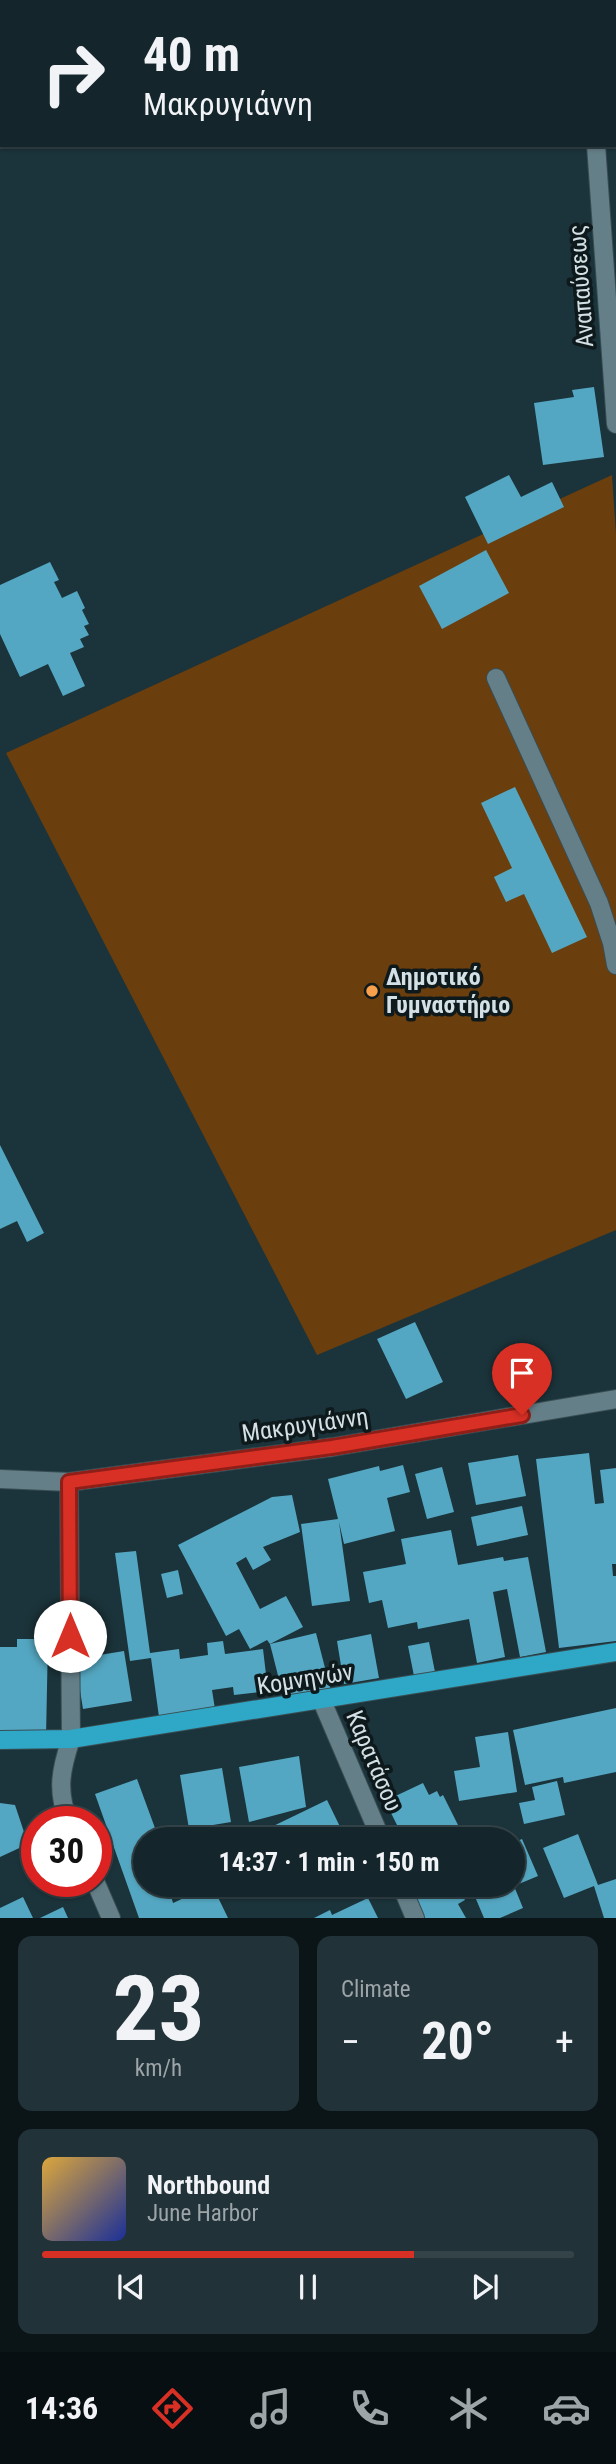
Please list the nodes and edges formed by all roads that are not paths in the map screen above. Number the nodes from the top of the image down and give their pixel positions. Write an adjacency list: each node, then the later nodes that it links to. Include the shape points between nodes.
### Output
1 (596, 147): 2 (street, Αναπαύσεως)
2 (616, 424)
3 (496, 678): 4 (street, via 599,903)
4 (616, 965)
5 (616, 1381): 6 (street)
6 (610, 1400): 8 (street, Μακρυγιάννη, via 332,1447)
7 (0, 1479): 8 (street, Μακρυγιάννη)
8 (69, 1482): 12 (street)
9 (616, 1652): 10 (main road, Κομνηνών)
10 (322, 1701): 12 (main road, Κομνηνών); 14 (street, Καρατάσου)
11 (0, 1740): 12 (main road, Κομνηνών)
12 (71, 1740): 13 (street, via 60,1775)
13 (64, 1806)
14 (376, 1827)
15 (102, 1897): 17 (street)
16 (406, 1897): 18 (street)
17 (111, 1918)
18 (415, 1918)

